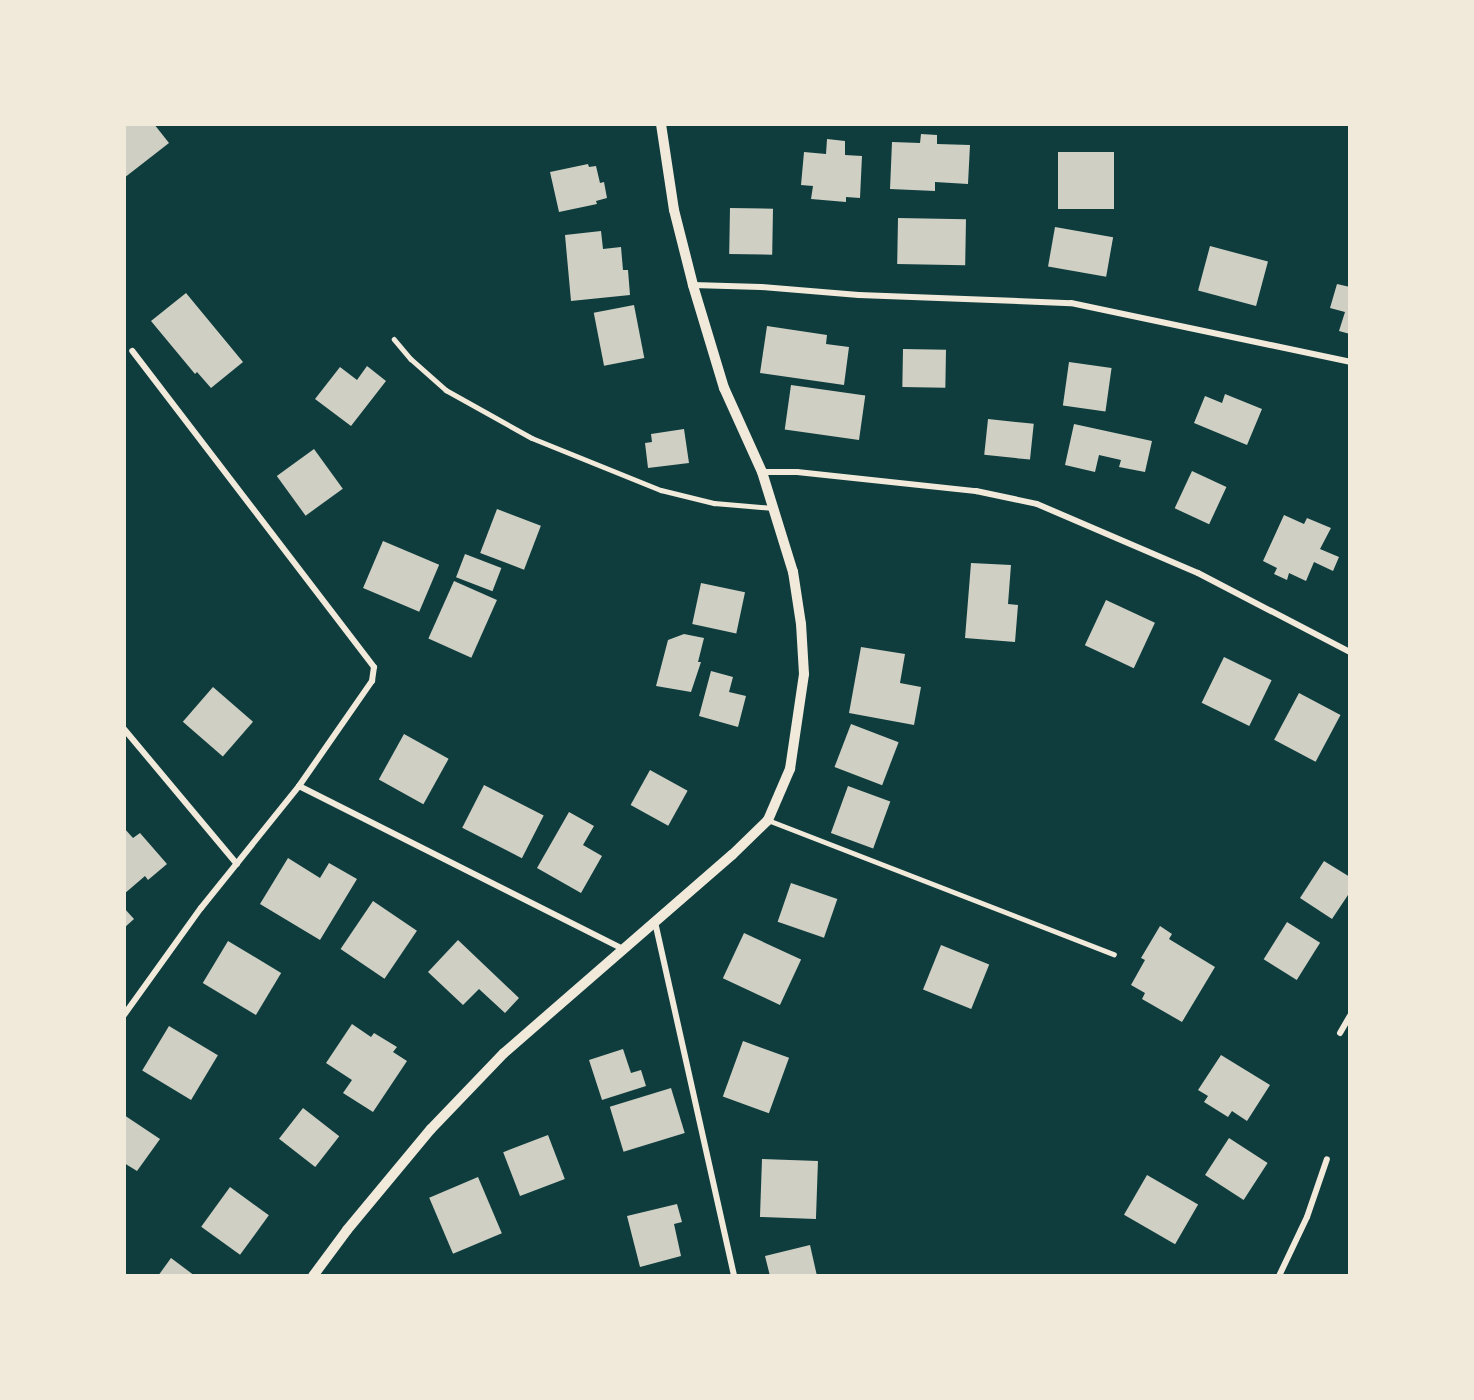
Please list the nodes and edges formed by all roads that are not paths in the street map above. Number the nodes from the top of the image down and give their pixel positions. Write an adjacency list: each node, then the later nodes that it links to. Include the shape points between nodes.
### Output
1 (661, 124): 2 (street, via 674,210)
2 (693, 285): 5 (street, via 1071,303); 6 (street, via 724,388)
3 (394, 339): 7 (lane, via 446,390 532,438 687,498)
4 (132, 351): 10 (street, via 374,667 372,681)
5 (1350, 362)
6 (762, 472): 7 (street); 8 (street, via 797,472 976,491 1037,504 1198,573)
7 (775, 508): 11 (street, via 793,572 804,674 790,769)
8 (1350, 652)
9 (124, 729): 12 (street)
10 (299, 786): 12 (street); 14 (street)
11 (768, 820): 13 (street); 15 (lane)
12 (237, 864): 16 (street)
13 (655, 922): 14 (street); 21 (street)
14 (623, 949): 20 (street, via 465,1092 387,1181)
15 (1114, 954)
16 (124, 1015)
17 (1350, 1016): 18 (street)
18 (1340, 1033)
19 (1326, 1159): 22 (street, via 1307,1216)
20 (313, 1275)
21 (734, 1275)
22 (1279, 1275)

